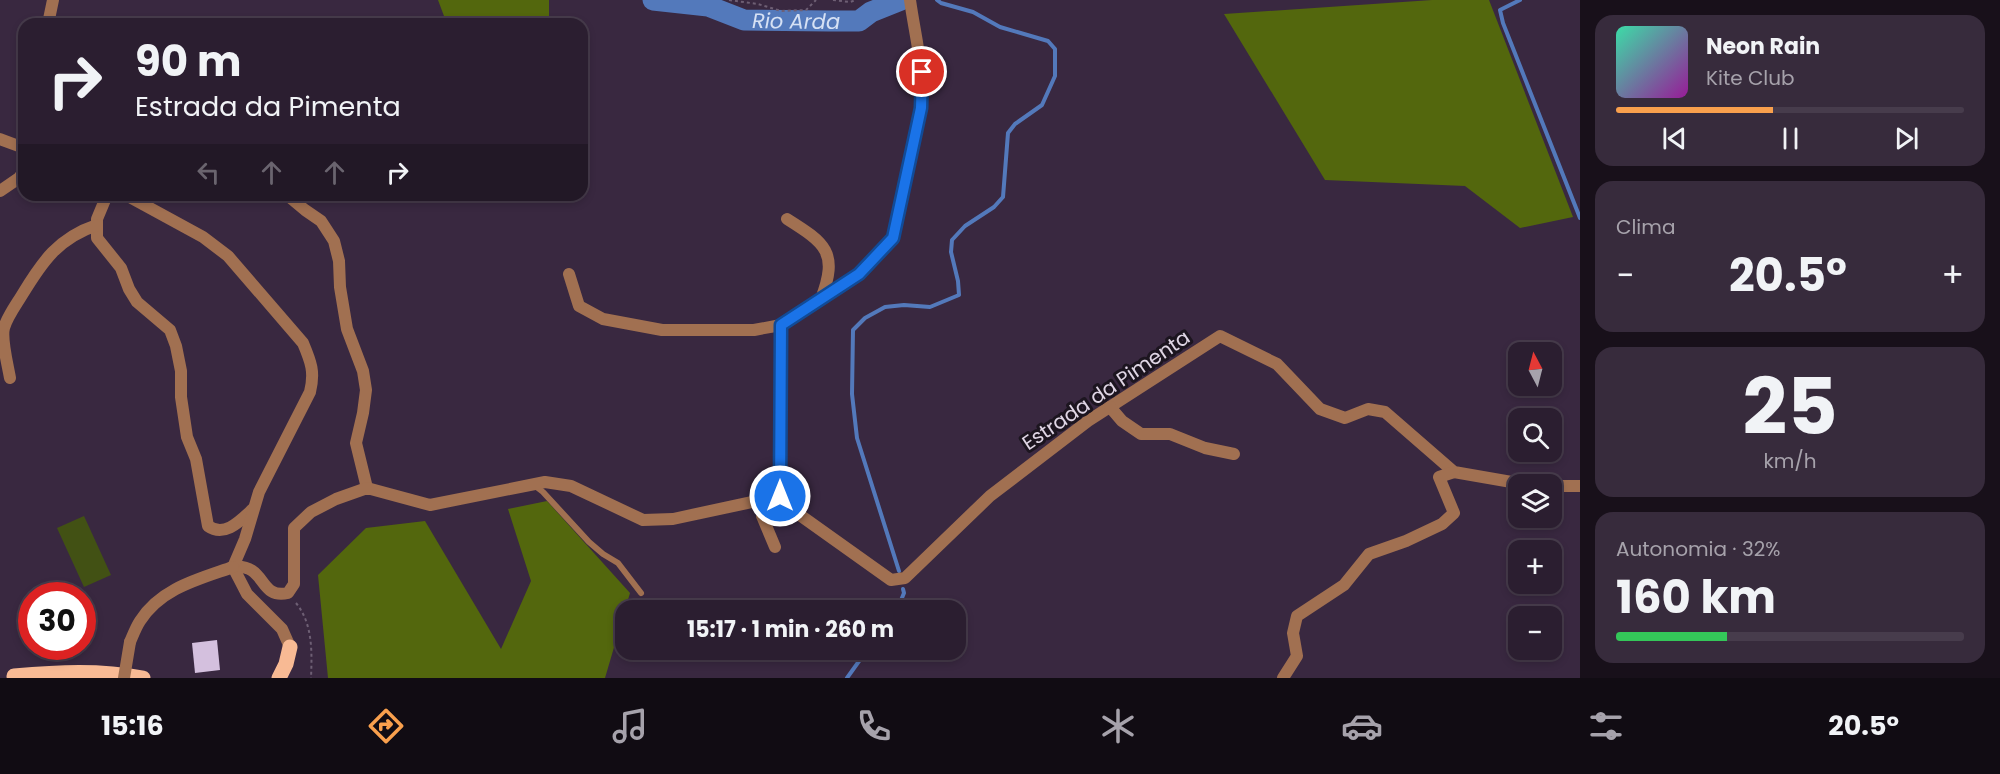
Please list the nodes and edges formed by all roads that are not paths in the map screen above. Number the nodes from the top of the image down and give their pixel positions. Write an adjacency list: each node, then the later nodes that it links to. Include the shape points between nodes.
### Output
1 (53, 0): 3 (street)
2 (910, 0): 14 (street, via 923,90 893,238 859,274)
3 (49, 18)
4 (0, 139): 5 (street)
5 (18, 146)
6 (18, 179): 7 (street)
7 (0, 190)
8 (105, 201): 12 (street)
9 (137, 201): 27 (street, via 203,237 228,256 307,352 314,377 310,392)
10 (294, 201): 24 (street, via 321,221 334,241 346,329 363,371 366,390 356,444)
11 (787, 219): 14 (street, via 818,239 827,253 829,272)
12 (97, 225): 16 (street, via 81,230 49,254 13,310 3,330); 27 (street, via 97,238 121,268 136,302 170,330 173,338 181,371 187,437 208,526 213,530 229,528)
13 (568, 274): 15 (street, via 579,306 603,319 662,330 754,330)
14 (820, 299): 15 (street)
15 (781, 325): 25 (street)
16 (10, 378)
17 (1110, 407): 18 (street, via 1141,434 1170,434); 19 (street, Estrada da Pimenta, via 1220,336 1277,364 1320,409 1345,418 1368,409 1385,412); 25 (street, Estrada da Pimenta, via 990,496 905,578 891,580 797,513)
18 (1234, 454)
19 (1454, 472): 20 (street); 38 (street, via 1439,477 1454,513 1442,524 1369,554 1344,585 1297,616 1293,633 1297,656)
20 (1508, 482)
21 (534, 484): 24 (street, via 430,505); 26 (street, via 571,486 643,520 674,519); 30 (lane, via 589,542 618,563)
22 (1562, 486): 23 (street)
23 (1580, 486)
24 (367, 488): 29 (street, via 311,512 294,528 294,584 288,594 269,591 253,569)
25 (780, 496): 26 (street)
26 (766, 499): 28 (street, via 762,516)
27 (254, 509): 29 (street)
28 (775, 547)
29 (233, 567): 31 (street, via 247,594 282,629); 34 (street, bridge, via 157,600 130,642)
30 (642, 593)
31 (290, 647): 36 (main road); 37 (main road)
32 (8, 677): 33 (main road); 35 (main road, via 77,672)
33 (77, 678)
34 (124, 678)
35 (142, 678)
36 (279, 678)
37 (290, 678)
38 (1283, 678)

